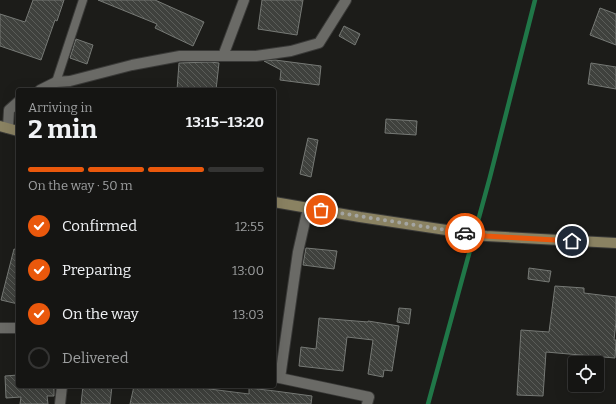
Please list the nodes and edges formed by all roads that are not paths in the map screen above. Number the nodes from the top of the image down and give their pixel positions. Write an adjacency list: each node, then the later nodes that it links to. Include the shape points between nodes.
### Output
1 (83, 0): 5 (lane)
2 (244, 0): 4 (street)
3 (346, 0): 4 (street, via 319,44 256,56)
4 (223, 56): 5 (street, via 180,56)
5 (56, 82): 6 (street)
6 (44, 88)
7 (16, 104): 8 (street, via 9,110)
8 (9, 128)
9 (276, 202): 10 (main road)
10 (308, 208): 11 (main road, via 486,236); 14 (street)
11 (616, 243)
12 (0, 328): 13 (street)
13 (16, 328)
14 (277, 377): 17 (street, via 369,397)
15 (62, 388): 16 (street)
16 (60, 404)
17 (367, 404)

